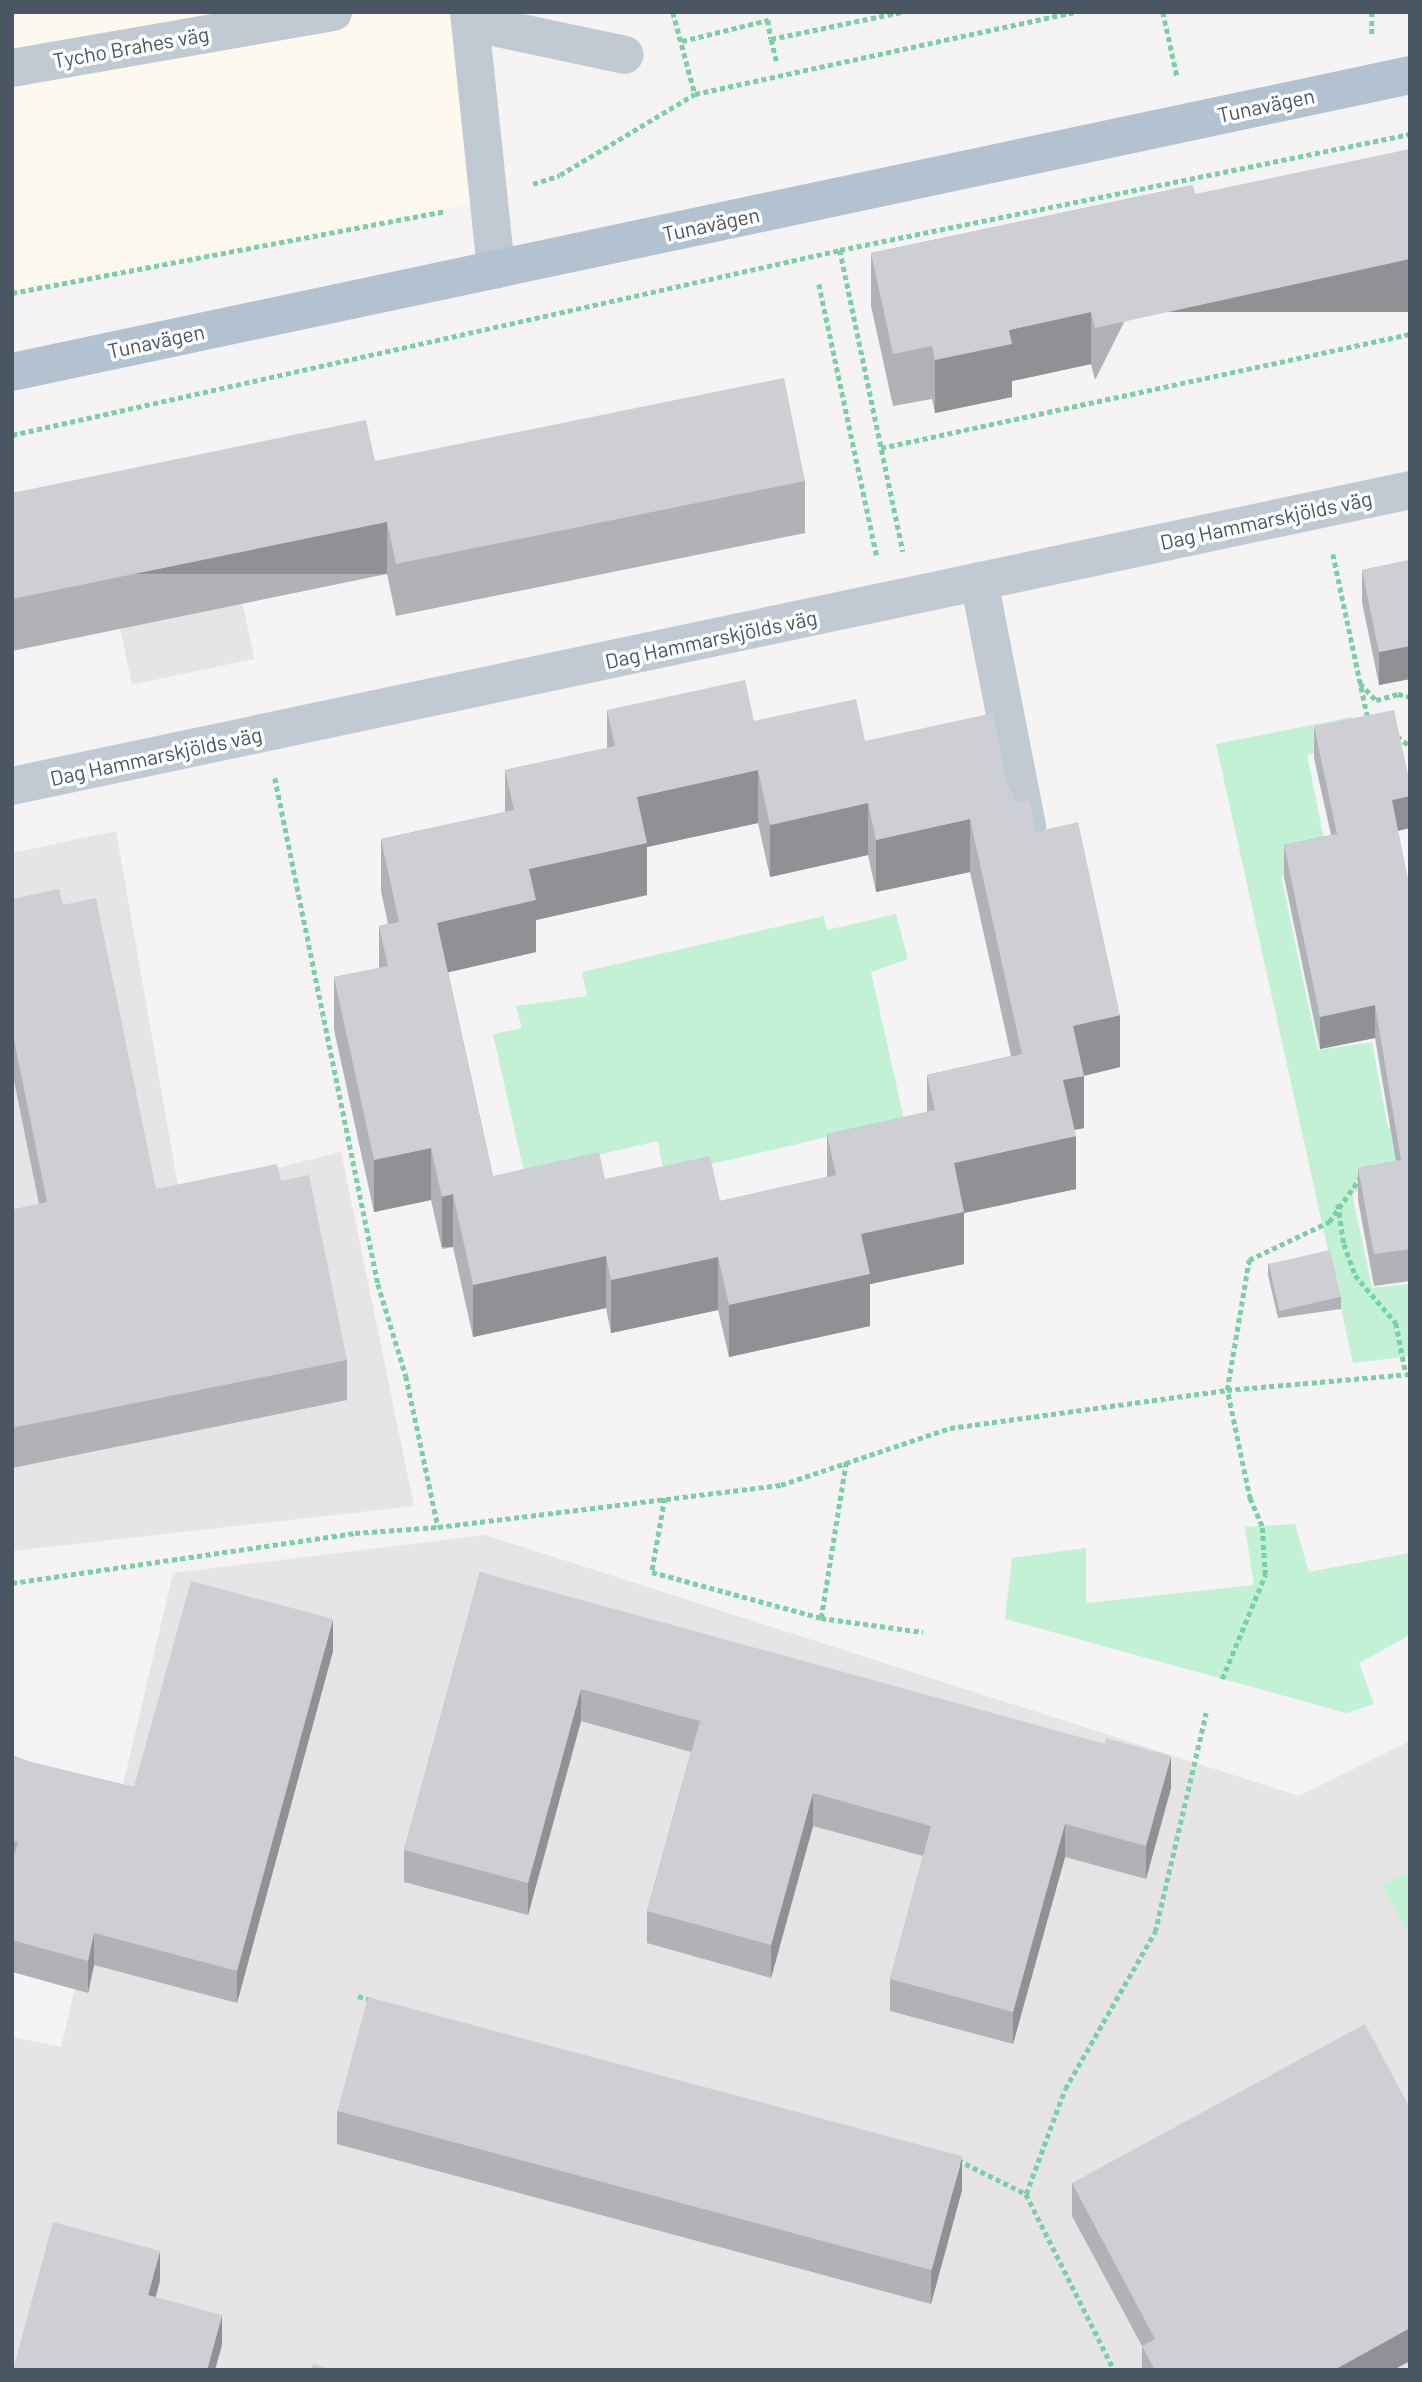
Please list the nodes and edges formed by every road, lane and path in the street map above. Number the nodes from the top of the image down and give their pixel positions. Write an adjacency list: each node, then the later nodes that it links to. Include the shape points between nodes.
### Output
1 (333, 12): 11 (street, Tycho Brahes väg)
2 (673, 12): 8 (path)
3 (901, 12): 7 (path)
4 (1074, 12): 14 (path)
5 (1163, 12): 13 (path, via 1178,81)
6 (470, 17): 9 (street); 16 (street)
7 (771, 39): 8 (path, via 768,20); 10 (path)
8 (682, 41): 14 (path)
9 (625, 54)
10 (776, 61)
11 (12, 68)
12 (1410, 75): 18 (main road, Tunavägen)
13 (1167, 83)
14 (695, 94): 16 (path, via 560,175)
15 (1410, 134): 17 (path)
16 (489, 198): 18 (street); 20 (path, via 408,220)
17 (840, 250): 23 (path); 24 (path)
18 (496, 270): 22 (main road, Tunavägen)
19 (820, 284): 27 (path)
20 (12, 293)
21 (1410, 334): 24 (path)
22 (12, 372)
23 (12, 435)
24 (881, 448): 27 (path, via 905,559)
25 (1410, 490): 26 (street, Dag Hammarskjölds väg)
26 (1323, 508): 28 (street, Dag Hammarskjölds väg); 30 (path)
27 (878, 564): 29 (path)
28 (979, 581): 29 (street, Dag Hammarskjölds väg); 37 (street)
29 (887, 601): 34 (street, Dag Hammarskjölds väg)
30 (1360, 682): 31 (path, via 1376,700 1398,694); 32 (path, via 1368,719)
31 (1410, 697)
32 (1375, 723)
33 (1391, 732): 35 (path)
34 (262, 734): 36 (street, Dag Hammarskjölds väg); 44 (path, via 280,797 378,1284 406,1376)
35 (1410, 746)
36 (12, 786)
37 (1027, 826)
38 (1363, 1175): 39 (path)
39 (1338, 1203): 40 (path, via 1344,1244 1355,1275 1396,1323); 41 (path, via 1329,1222 1249,1260)
40 (1408, 1374): 41 (path)
41 (1227, 1391): 42 (path, via 950,1428); 48 (path, via 1250,1499 1262,1526 1265,1575)
42 (846, 1462): 43 (path, via 781,1485); 46 (path)
43 (665, 1498): 44 (path); 46 (path, via 652,1572)
44 (438, 1527): 45 (path, via 355,1533)
45 (12, 1583)
46 (821, 1618): 47 (path)
47 (923, 1632)
48 (1222, 1679)
49 (1206, 1713): 53 (path, via 1155,1932 1065,2089)
50 (358, 1996): 51 (path)
51 (383, 2003)
52 (951, 2158): 53 (path)
53 (1026, 2194): 54 (path)
54 (1114, 2370)

